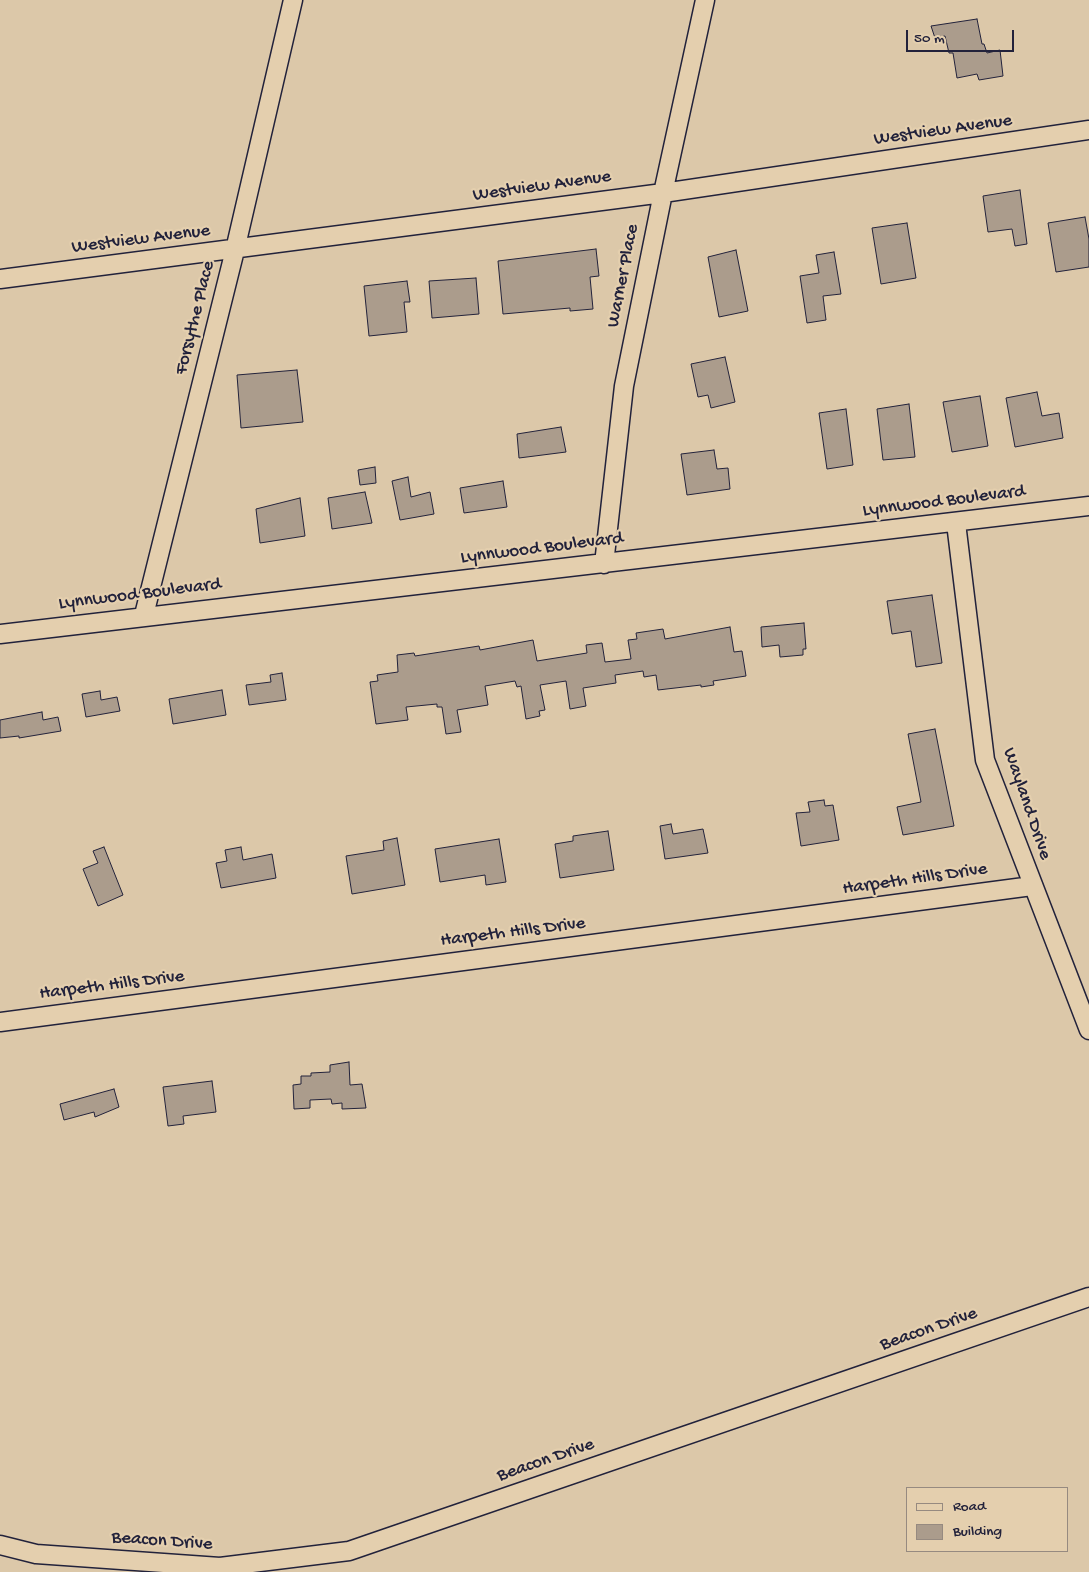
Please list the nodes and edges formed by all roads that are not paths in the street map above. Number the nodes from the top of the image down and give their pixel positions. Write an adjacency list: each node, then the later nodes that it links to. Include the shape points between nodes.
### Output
1 (293, 0): 5 (street, Forsythe Place)
2 (705, 0): 4 (street, Warner Place)
3 (1089, 130): 4 (street, Westview Avenue)
4 (663, 193): 5 (street, Westview Avenue); 9 (street, Warner Place, via 624,386)
5 (235, 250): 6 (street, Westview Avenue); 10 (street, Forsythe Place)
6 (0, 278)
7 (1089, 506): 8 (street, Lynnwood Boulevard)
8 (956, 523): 9 (street, Lynnwood Boulevard); 12 (street, Wayland Drive, via 985,760)
9 (604, 564): 10 (street, Lynnwood Boulevard)
10 (144, 615): 11 (street, Lynnwood Boulevard)
11 (0, 634)
12 (1032, 886): 13 (street, Harpeth Hills Drive); 14 (street, Wayland Drive)
13 (0, 1022)
14 (1089, 1030)
15 (1089, 1297): 16 (street, Beacon Drive, via 349,1551 220,1567 36,1554)
16 (0, 1545)

